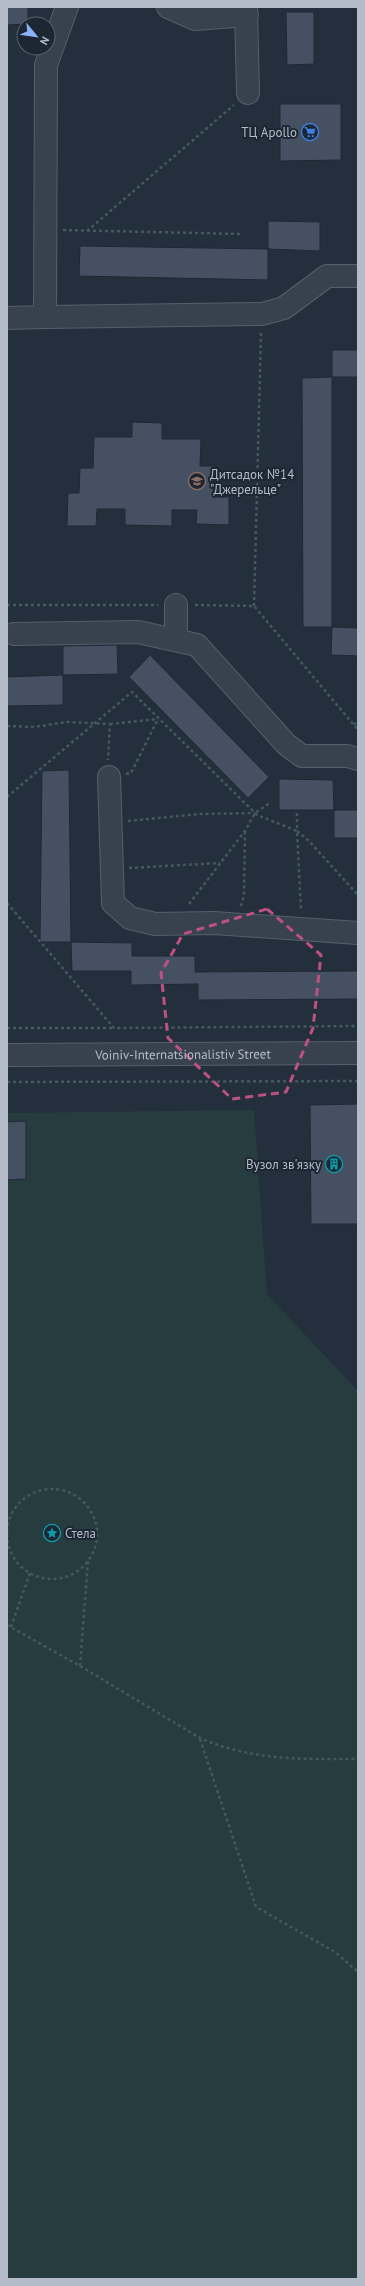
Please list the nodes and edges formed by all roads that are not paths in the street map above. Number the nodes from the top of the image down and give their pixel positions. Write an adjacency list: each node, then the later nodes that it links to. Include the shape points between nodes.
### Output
1 (67, 7): 6 (street, via 46,65)
2 (168, 7): 3 (street, via 195,19)
3 (247, 11): 4 (street)
4 (248, 93)
5 (358, 276): 6 (street, via 327,276 284,308 262,314)
6 (45, 317): 7 (street)
7 (7, 318)
8 (176, 605): 10 (street)
9 (14, 634): 10 (street, via 138,632)
10 (176, 640): 11 (street, via 197,645 287,745 302,756 347,756)
11 (358, 759)
12 (109, 777): 13 (street, via 113,903 130,918 155,924 235,925)
13 (358, 933)
14 (358, 1053): 15 (street, Voiniv-Internatsionalistiv Street)
15 (7, 1055)

